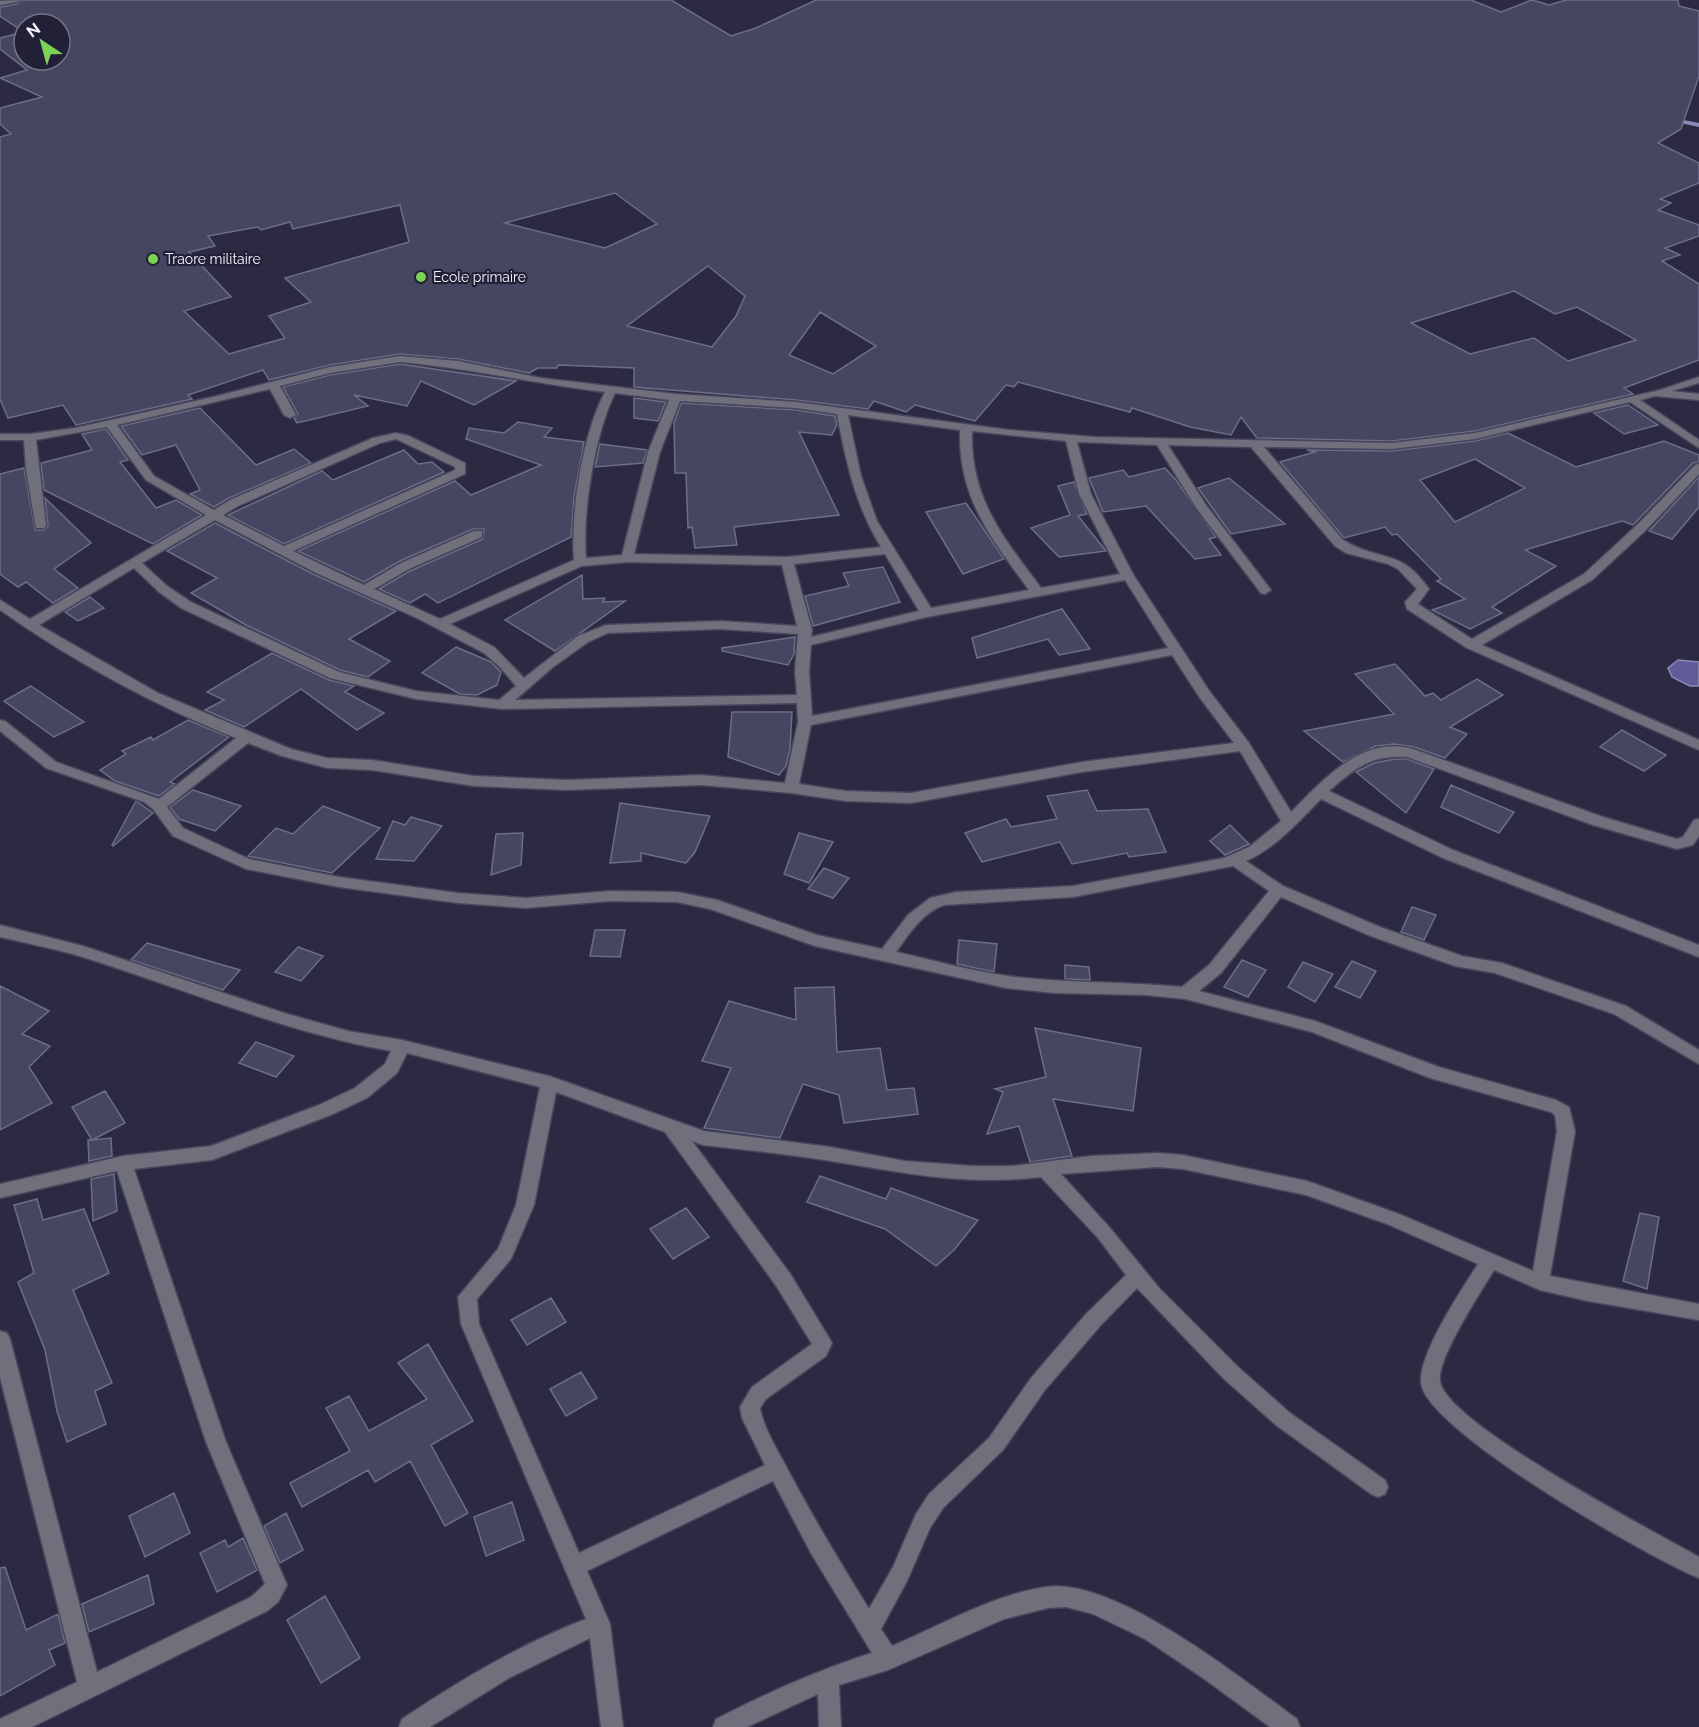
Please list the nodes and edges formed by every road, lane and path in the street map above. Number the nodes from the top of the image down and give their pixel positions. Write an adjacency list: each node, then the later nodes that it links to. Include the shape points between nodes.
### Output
1 (14, 0): 2 (street)
2 (0, 3)
3 (1699, 380): 6 (street)
4 (273, 384): 5 (street, via 400,359 458,364 541,381); 11 (street); 12 (street)
5 (612, 389): 7 (street); 28 (street, via 600,413 580,505)
6 (1655, 393): 8 (street); 9 (street)
7 (676, 397): 10 (street, via 780,403); 26 (street, via 654,452)
8 (1699, 397)
9 (1632, 399): 18 (street, via 1443,440 1373,446); 19 (street)
10 (842, 412): 13 (street); 24 (street, via 855,476 871,521)
11 (290, 415)
12 (111, 424): 15 (street); 21 (street, via 150,478)
13 (966, 427): 16 (street); 33 (street, via 966,475 974,497 984,519)
14 (0, 437): 15 (street)
15 (30, 437): 22 (street)
16 (1071, 439): 17 (street); 30 (street, via 1084,494)
17 (1160, 441): 18 (street); 32 (street, via 1201,506)
18 (1255, 444): 39 (street, via 1339,543 1356,553 1388,558 1404,566 1422,589 1412,606)
19 (1699, 445)
20 (1699, 467): 39 (street, via 1588,577)
21 (214, 515): 25 (street); 25 (street, via 385,438 405,438 461,465 461,472 454,476); 29 (street)
22 (40, 525)
23 (478, 534): 31 (street, via 405,566)
24 (889, 550): 27 (street); 35 (street)
25 (283, 551): 31 (street)
26 (627, 558): 27 (street); 28 (street)
27 (787, 561): 38 (street)
28 (580, 562): 36 (street)
29 (135, 564): 37 (street); 43 (street, via 186,605 335,675 416,694)
30 (1128, 576): 33 (street); 40 (street)
31 (364, 590): 36 (street)
32 (1265, 590)
33 (1037, 592): 35 (street)
34 (0, 604): 37 (street)
35 (927, 613): 38 (street)
36 (440, 624): 41 (street, via 489,650)
37 (30, 625): 46 (street, via 153,696)
38 (805, 636): 41 (street, via 720,625 606,629 583,639); 42 (street)
39 (1472, 645): 47 (street)
40 (1176, 650): 44 (street); 48 (street)
41 (523, 686): 43 (street)
42 (804, 699): 43 (street); 44 (street)
43 (502, 705)
44 (805, 722): 49 (street)
45 (0, 724): 51 (street, via 51,765)
46 (246, 737): 49 (street, via 310,760 474,781 567,785 701,780); 51 (street)
47 (1699, 745)
48 (1244, 746): 49 (street, via 1082,767 911,798 846,796); 52 (street)
49 (791, 788)
50 (1319, 792): 52 (street); 53 (street, via 1362,760 1399,749 1598,821 1677,844 1688,841); 57 (street, via 1448,854)
51 (160, 805): 58 (street, via 169,824 178,832 226,856 275,870 494,901 677,897 711,903 815,940)
52 (1290, 823): 54 (street, via 1272,840)
53 (1699, 824)
54 (1235, 860): 55 (street); 58 (street, via 1106,887 1041,895 942,899 919,914)
55 (1278, 890): 59 (street, via 1223,960); 61 (street, via 1431,952 1496,967 1596,1000 1620,1010)
56 (0, 931): 60 (street, via 107,960 282,1019 348,1037)
57 (1699, 951)
58 (886, 955): 59 (street, via 1027,985)
59 (1185, 993): 69 (street, via 1315,1027 1436,1073 1562,1110 1566,1131)
60 (402, 1046): 62 (street); 64 (street, via 391,1068 372,1086 325,1110 212,1153)
61 (1699, 1058)
62 (549, 1083): 63 (street); 74 (street, via 525,1205 505,1254 467,1297 478,1347)
63 (671, 1126): 65 (street, via 703,1138 905,1168 972,1173); 72 (street, via 784,1281 822,1343 819,1350 759,1393 750,1407)
64 (123, 1163): 66 (street); 80 (street, via 216,1442 276,1586 259,1604)
65 (1046, 1170): 67 (street, via 1158,1160 1242,1173 1307,1188 1382,1215); 68 (street)
66 (0, 1191)
67 (1489, 1262): 69 (street); 75 (street, via 1432,1367 1429,1382 1434,1395 1453,1415 1524,1468)
68 (1137, 1276): 73 (street, via 1179,1324 1256,1396); 77 (street, via 1038,1384 1008,1431 936,1501)
69 (1540, 1282): 70 (street)
70 (1699, 1312)
71 (0, 1339): 80 (street)
72 (777, 1469): 74 (street); 77 (street, via 819,1548)
73 (1378, 1486)
74 (574, 1566): 76 (street)
75 (1699, 1568)
76 (599, 1624): 82 (street, via 529,1656); 83 (street)
77 (870, 1628): 78 (street)
78 (888, 1659): 79 (street); 86 (street, via 1019,1604 1044,1596 1065,1597 1117,1613 1160,1637)
79 (828, 1678): 84 (street); 85 (street)
80 (89, 1685): 81 (street)
81 (8, 1727)
82 (410, 1727)
83 (612, 1727)
84 (724, 1727)
85 (830, 1727)
86 (1289, 1727)

